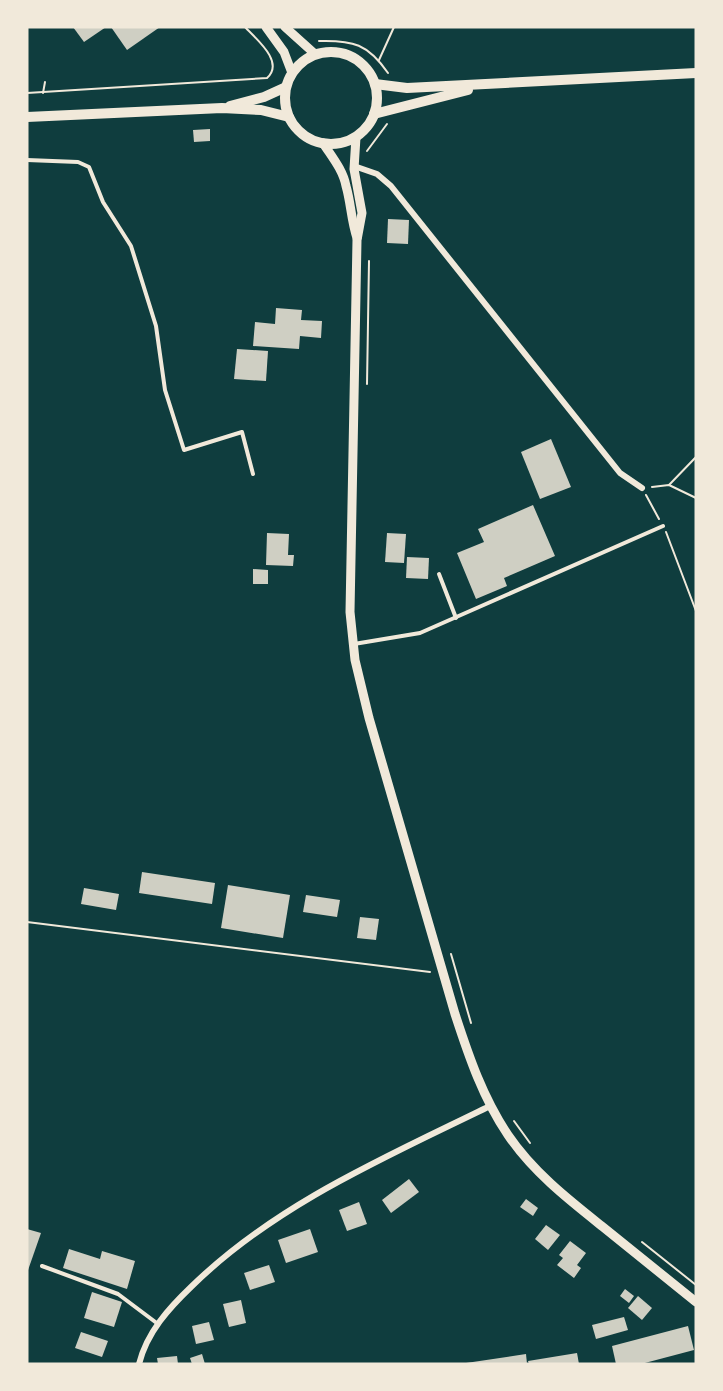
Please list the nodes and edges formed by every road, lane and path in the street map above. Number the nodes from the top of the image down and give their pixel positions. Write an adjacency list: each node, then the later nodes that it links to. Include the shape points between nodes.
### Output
1 (245, 27): 16 (path, via 266,49 273,64 272,74 267,78)
2 (266, 27): 9 (main road, via 284,52)
3 (285, 27): 6 (main road)
4 (394, 27): 7 (path)
5 (311, 40): 7 (path, via 346,41)
6 (315, 54): 9 (main road); 12 (main road, via 344,53 358,60 369,70)
7 (379, 60): 10 (path)
8 (696, 73): 13 (main road)
9 (292, 74): 14 (main road)
10 (394, 76)
11 (45, 82): 16 (path)
12 (375, 84): 13 (main road, via 407,88); 18 (main road)
13 (495, 84): 18 (main road)
14 (286, 87): 17 (main road); 20 (main road)
15 (27, 93): 16 (path)
16 (44, 93)
17 (222, 108): 19 (main road); 20 (main road, via 261,110)
18 (374, 114): 22 (main road)
19 (27, 117)
20 (289, 117): 23 (main road, via 309,139)
21 (388, 122): 26 (path, via 369,146)
22 (356, 137): 23 (main road, via 337,144); 25 (main road)
23 (323, 143): 27 (main road, via 346,185)
24 (27, 160): 31 (lane, via 78,162 89,167 103,202 131,246 156,326 165,390 184,450 242,432)
25 (354, 166): 26 (street); 27 (main road, via 362,213)
26 (365, 168): 33 (street, via 391,186 620,473)
27 (357, 240): 39 (main road, via 350,573)
28 (369, 262): 29 (path)
29 (367, 391)
30 (696, 457): 32 (path)
31 (253, 474)
32 (669, 485): 33 (path); 34 (path)
33 (642, 488): 35 (path)
34 (696, 498)
35 (663, 526): 37 (path); 38 (lane)
36 (439, 574): 38 (lane)
37 (696, 611)
38 (456, 618): 39 (lane, via 420,633)
39 (353, 644): 42 (main road, via 369,718)
40 (27, 922): 42 (path)
41 (449, 950): 43 (path)
42 (445, 974): 44 (main road, via 471,1061)
43 (472, 1025)
44 (490, 1106): 50 (main road, via 532,1166); 51 (street, via 332,1184 240,1243 181,1296)
45 (513, 1120): 46 (path)
46 (532, 1146)
47 (634, 1236): 49 (path)
48 (42, 1266): 51 (lane, via 118,1294)
49 (696, 1285)
50 (696, 1302)
51 (158, 1324): 52 (street)
52 (139, 1364)

